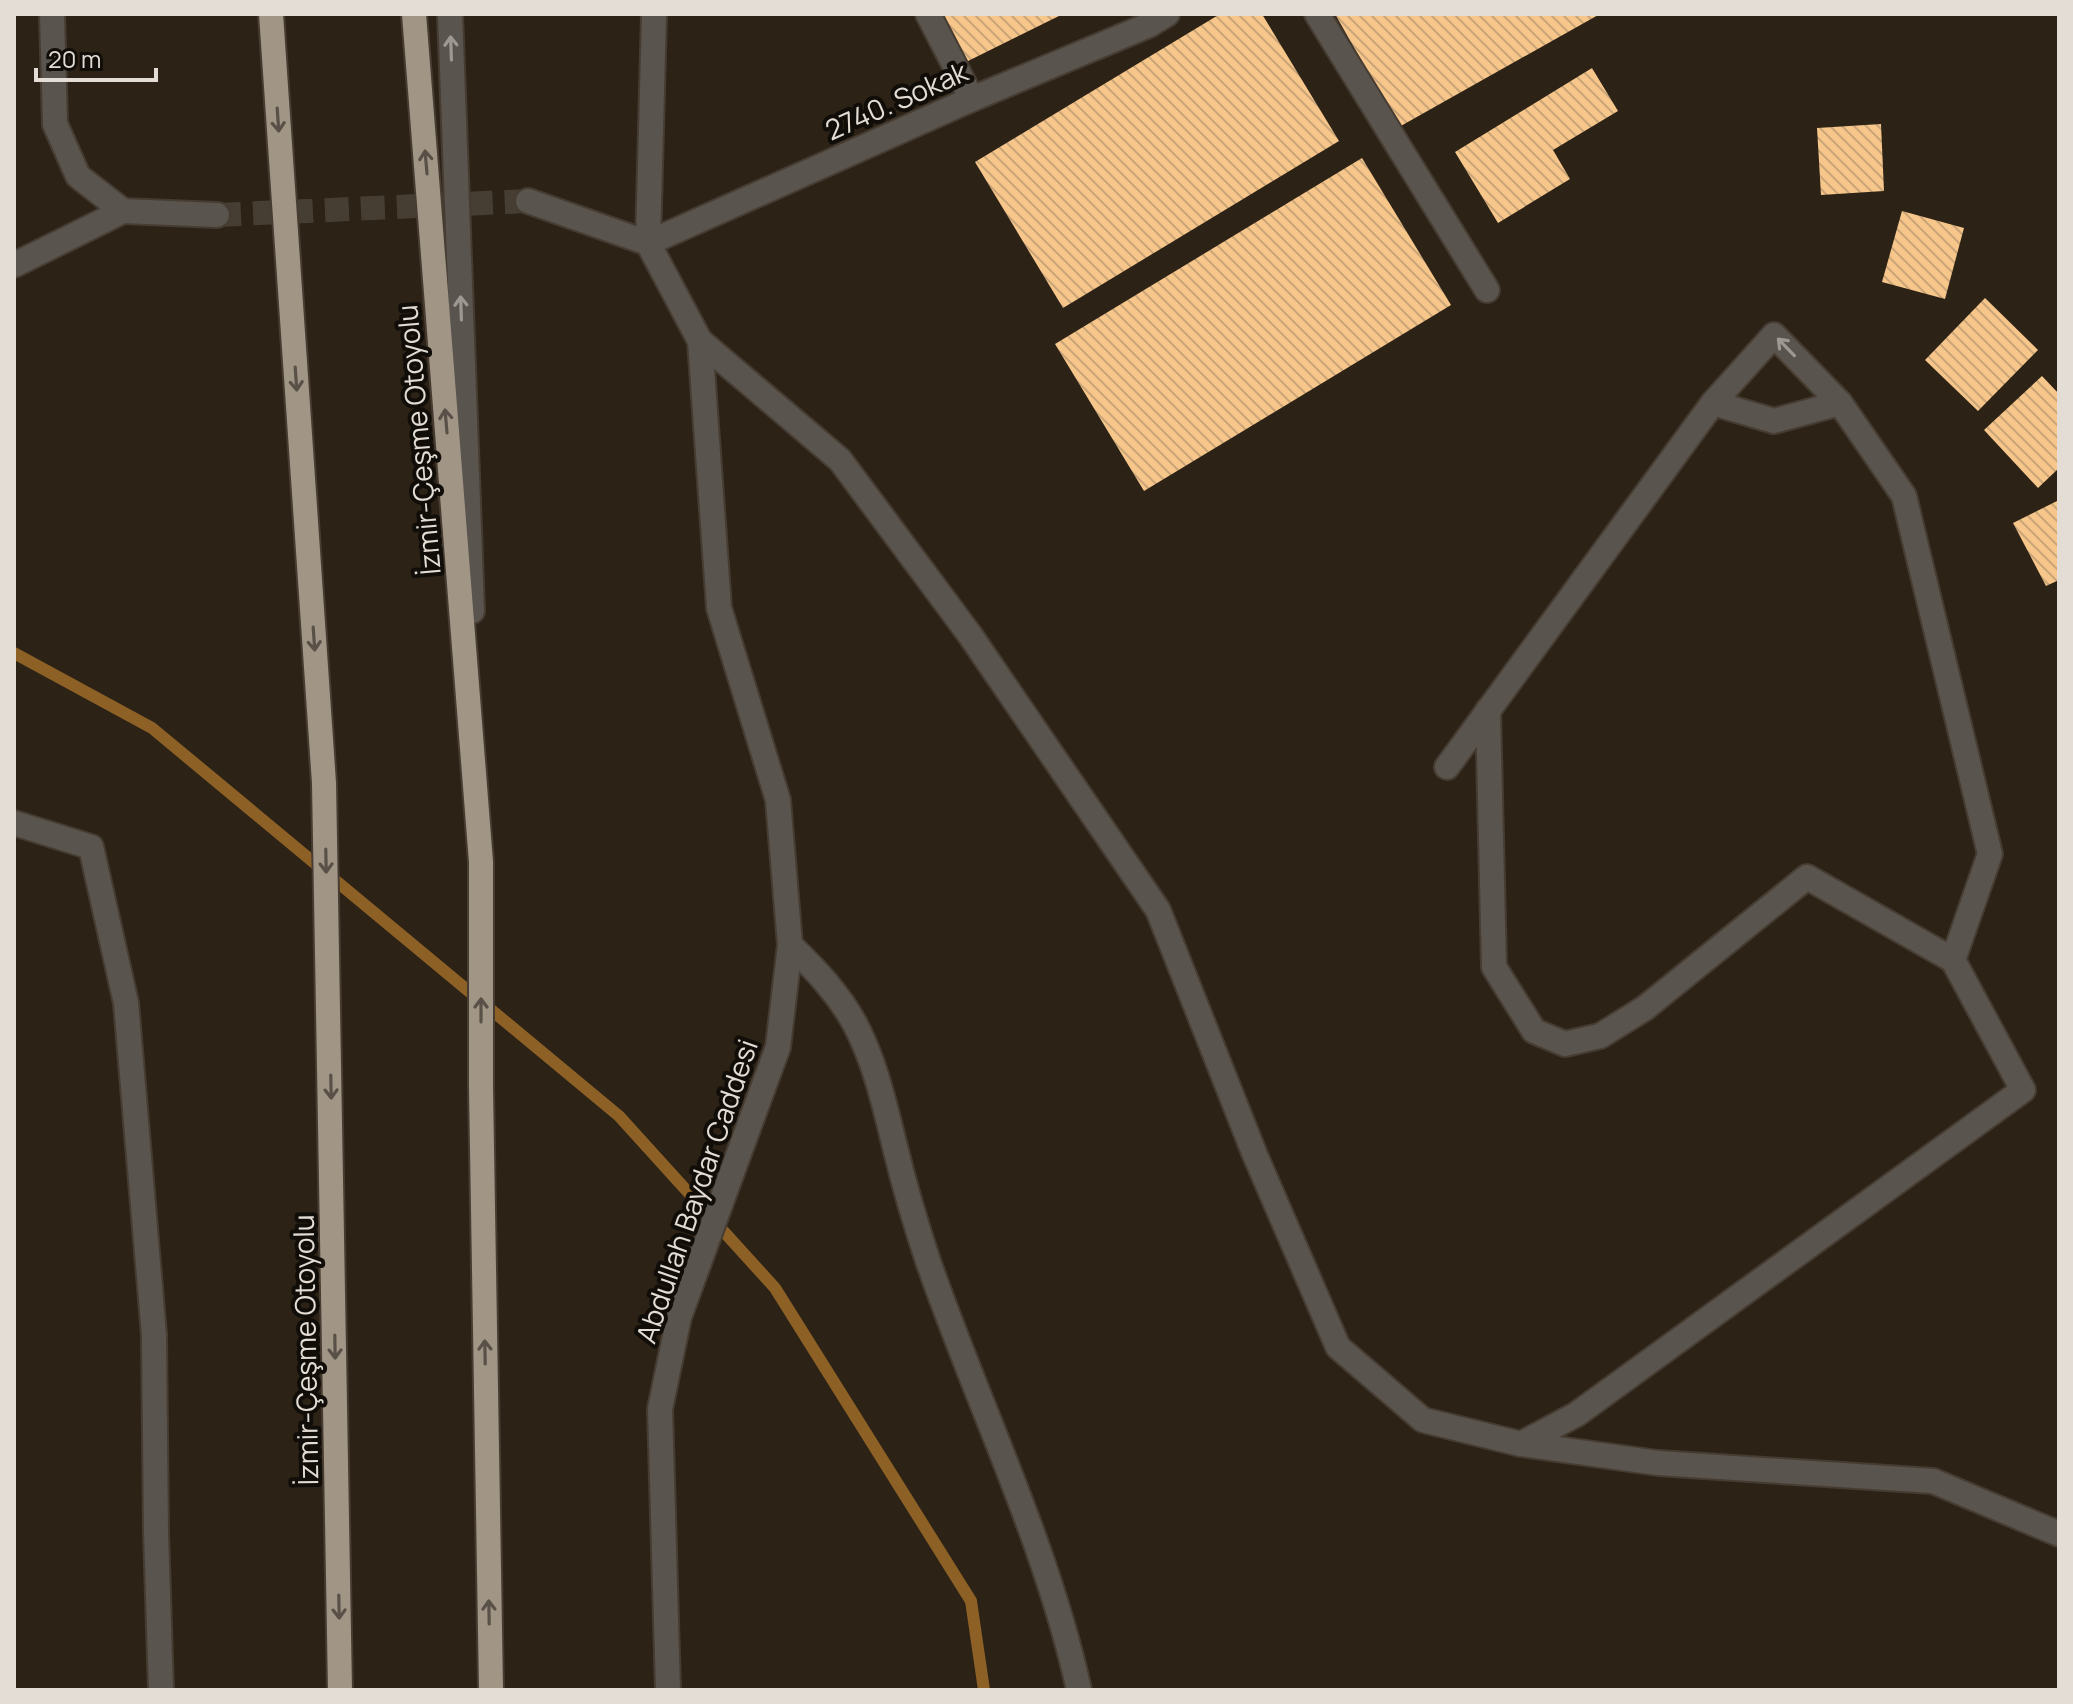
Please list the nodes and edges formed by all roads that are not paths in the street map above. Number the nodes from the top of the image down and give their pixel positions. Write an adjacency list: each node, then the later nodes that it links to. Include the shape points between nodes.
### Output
1 (52, 14): 11 (street, via 55,124 78,176)
2 (271, 14): 28 (highway, İzmir-Çeşme Otoyolu, one-way to 28, via 324,783)
3 (414, 14): 22 (highway, İzmir-Çeşme Otoyolu, one-way to 3)
4 (450, 14): 22 (street, one-way to 4)
5 (655, 14): 13 (street, Abdullah Baydar Caddesi)
6 (928, 14): 9 (street)
7 (1167, 14): 9 (street, 2740. Sokak)
8 (1317, 14): 15 (street)
9 (972, 99): 13 (street, 2740. Sokak)
10 (528, 201): 13 (street)
11 (123, 211): 12 (street); 14 (street)
12 (217, 215)
13 (648, 243): 16 (street, Abdullah Baydar Caddesi)
14 (14, 265)
15 (1487, 290)
16 (700, 341): 23 (street, Abdullah Baydar Caddesi, via 719,608 778,800); 25 (street, via 840,460 970,635 1158,910 1338,1347 1423,1420)
17 (1713, 403): 18 (street, via 1774,421); 18 (street, one-way to 17, via 1774,335); 19 (street)
18 (1840, 403): 24 (street, via 1904,496 1990,854)
19 (1488, 710): 20 (street); 24 (street, via 1494,967 1534,1031 1565,1044 1600,1036 1645,1008 1807,877)
20 (1447, 767)
21 (14, 823): 27 (street, via 91,847 126,1003 154,1335)
22 (481, 862): 29 (highway, İzmir-Çeşme Otoyolu, one-way to 22)
23 (790, 945): 30 (street, Abdullah Baydar Caddesi, via 778,1047 679,1317 660,1409); 31 (street, via 839,998 877,1075 927,1258 1024,1508)
24 (1953, 960): 25 (street, via 2023,1090 1577,1414)
25 (1521, 1444): 26 (street, via 1658,1463 1933,1481)
26 (2059, 1534)
27 (161, 1690)
28 (340, 1690)
29 (491, 1690)
30 (668, 1690)
31 (1079, 1690)

